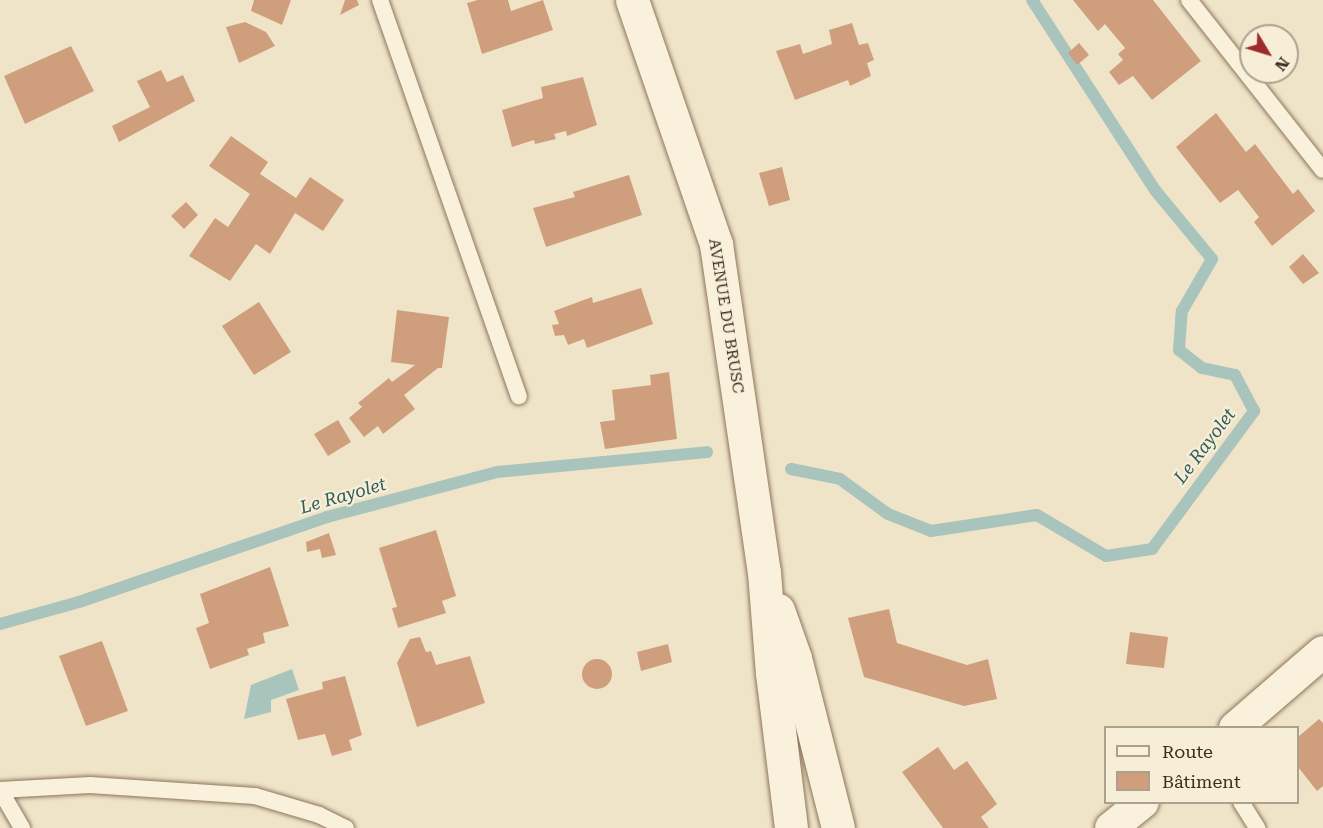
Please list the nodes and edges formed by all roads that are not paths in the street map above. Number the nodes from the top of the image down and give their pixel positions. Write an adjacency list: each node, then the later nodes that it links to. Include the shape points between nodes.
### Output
1 (380, 0): 5 (lane)
2 (632, 0): 6 (street, AVENUE DU BRUSC, via 716,244)
3 (1189, 0): 4 (lane)
4 (1323, 170)
5 (519, 396)
6 (764, 572): 12 (street, AVENUE DU BRUSC); 15 (street, AVENUE DU BRUSC, via 795,658)
7 (1323, 652): 8 (street)
8 (1237, 726)
9 (0, 790): 13 (lane); 14 (lane, via 90,785 231,793 319,815)
10 (1141, 804): 16 (street)
11 (1242, 804): 17 (lane)
12 (792, 820)
13 (22, 828)
14 (346, 828)
15 (838, 828)
16 (1111, 828)
17 (1257, 828)

